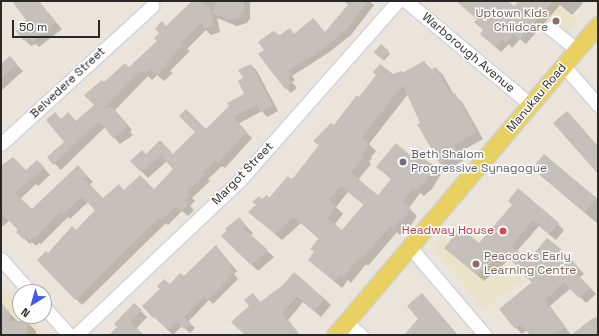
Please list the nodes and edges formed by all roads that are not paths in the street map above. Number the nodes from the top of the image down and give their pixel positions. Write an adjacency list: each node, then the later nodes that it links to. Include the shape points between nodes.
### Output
1 (398, 1): 17 (street, Margot Street, via 240,180)
2 (406, 1): 8 (street, Warborough Avenue)
3 (152, 6): 10 (street, Belvedere Street)
4 (598, 25): 6 (main road, Manukau Road)
5 (550, 28): 6 (street)
6 (577, 50): 7 (main road, Manukau Road)
7 (564, 66): 8 (main road, Manukau Road); 9 (street)
8 (531, 105): 11 (main road, Manukau Road)
9 (598, 105)
10 (1, 144)
11 (410, 247): 15 (main road, Manukau Road); 19 (street)
12 (1, 260): 13 (street)
13 (23, 284)
14 (52, 316): 16 (street)
15 (341, 329): 18 (street)
16 (69, 335)
17 (76, 335)
18 (361, 335)
19 (485, 335)

